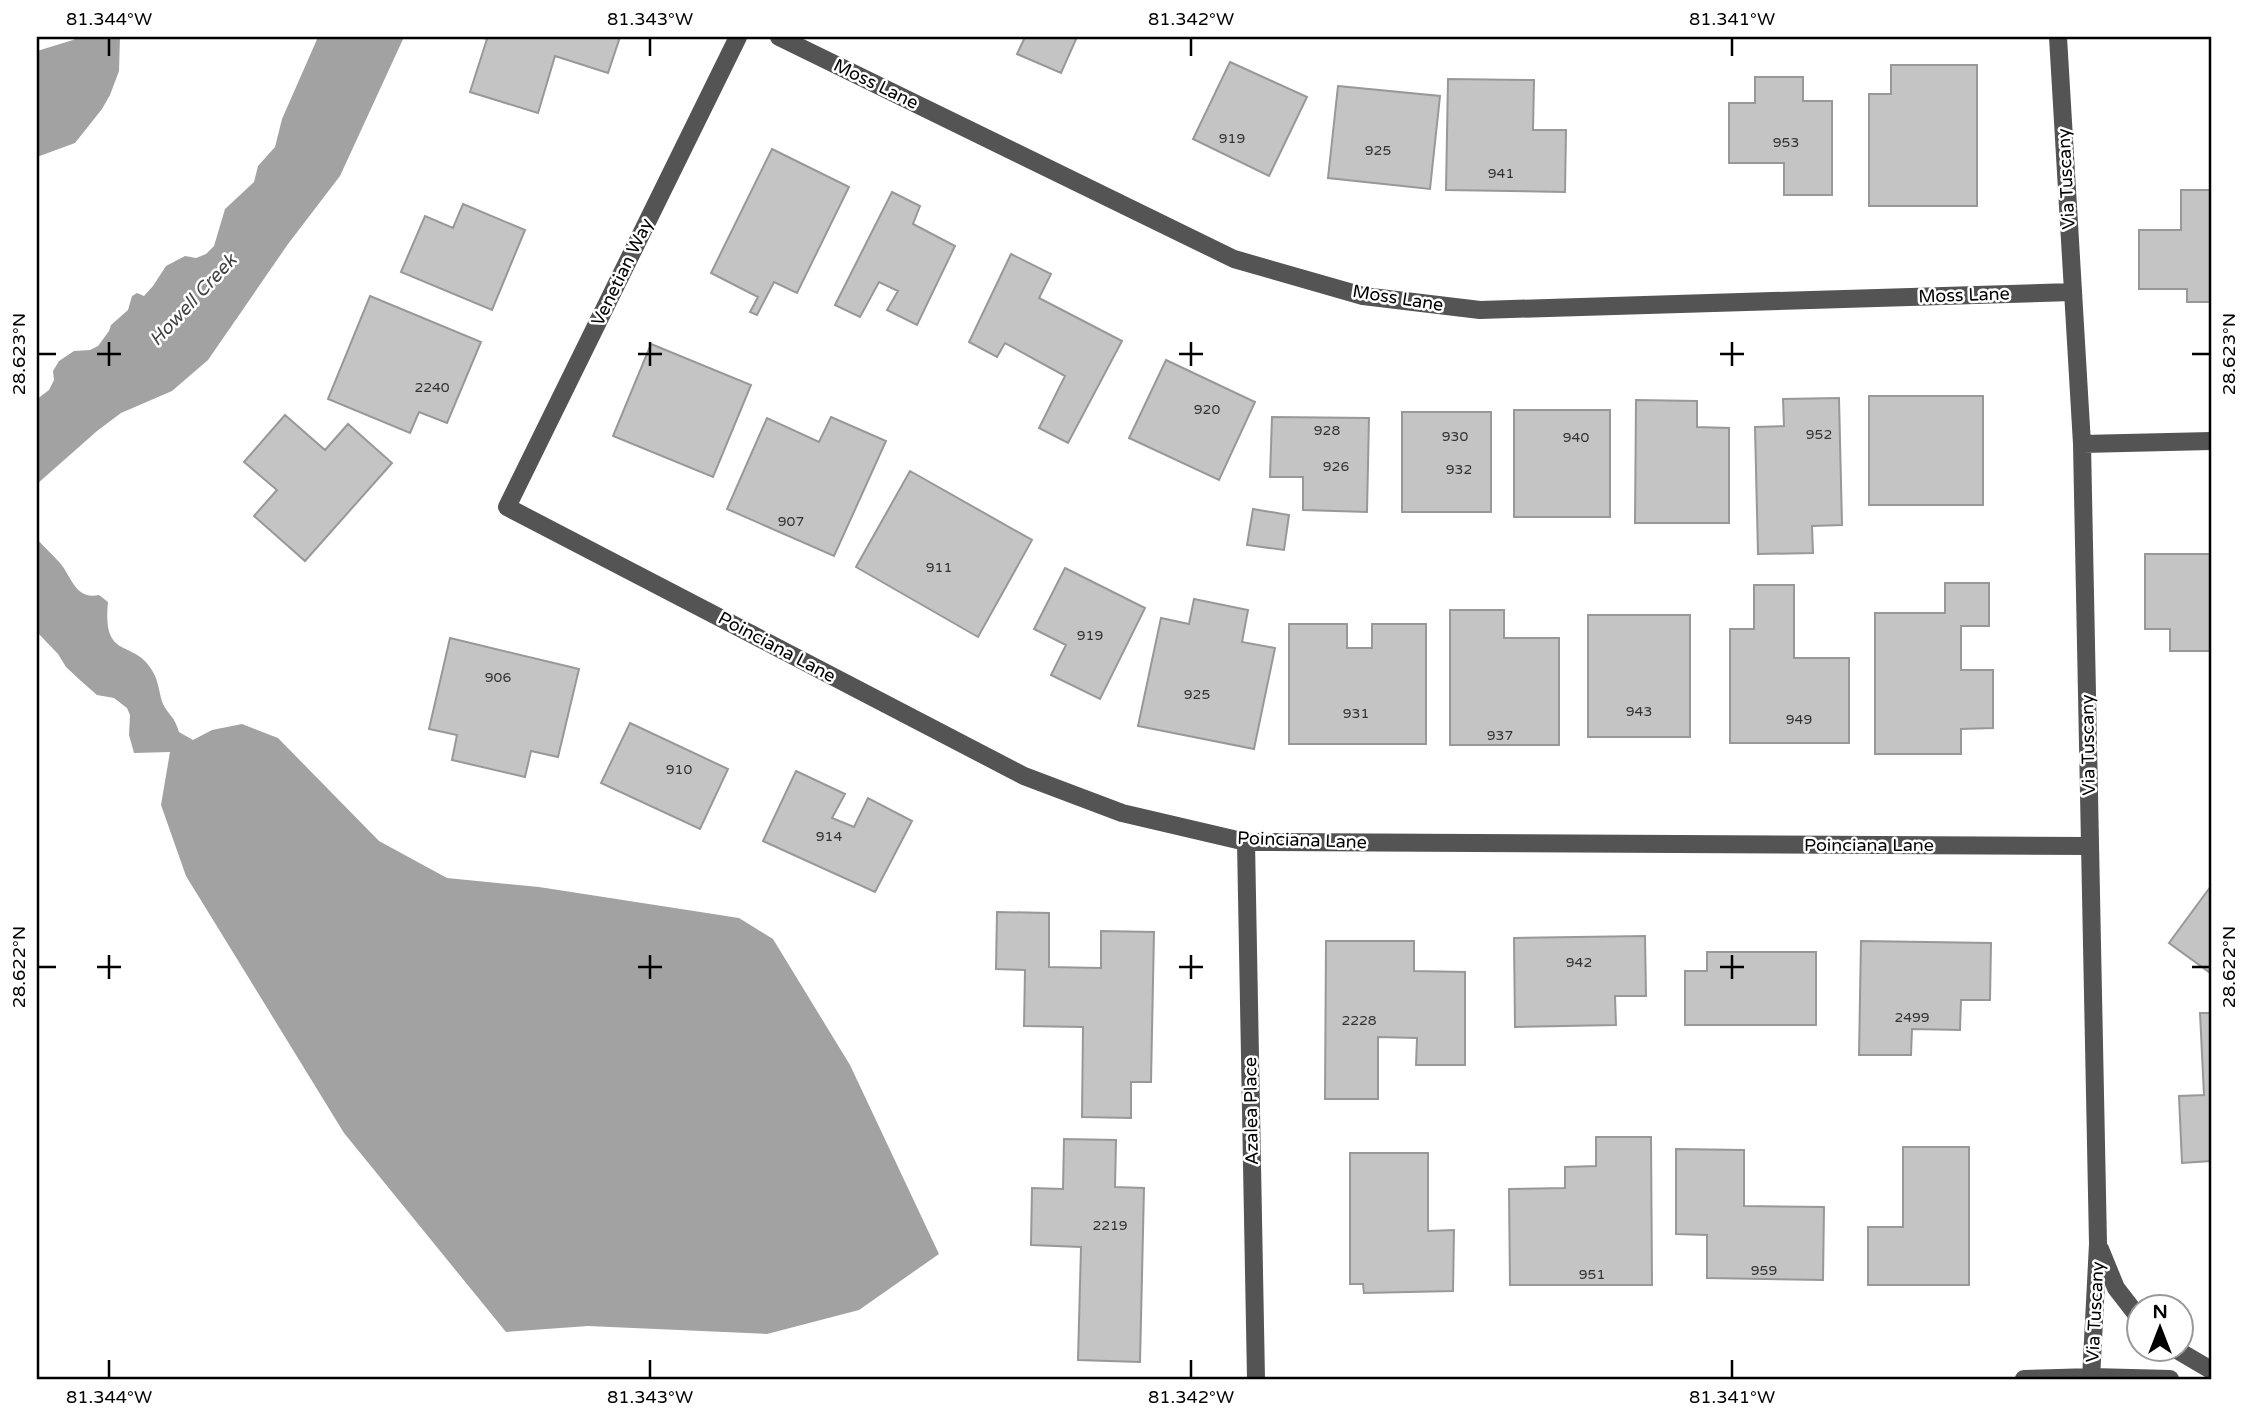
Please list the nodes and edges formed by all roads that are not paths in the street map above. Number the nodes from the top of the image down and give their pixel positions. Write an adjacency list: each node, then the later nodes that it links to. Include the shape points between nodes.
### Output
1 (738, 37): 7 (street, Venetian Way)
2 (779, 37): 4 (street, Moss Lane, via 1234,259 1363,296 1480,310)
3 (2058, 37): 4 (street, Via Tuscany)
4 (2072, 292): 6 (street, Via Tuscany)
5 (2211, 441): 6 (street)
6 (2082, 444): 9 (street, Via Tuscany)
7 (507, 507): 8 (street, Poinciana Lane, via 1024,776 1122,813)
8 (1246, 842): 9 (street, Poinciana Lane); 15 (street, Azalea Place)
9 (2089, 846): 10 (street, Via Tuscany)
10 (2098, 1244): 11 (street); 14 (street, Via Tuscany)
11 (2126, 1301)
12 (2196, 1361): 13 (street)
13 (2211, 1370)
14 (2091, 1378): 16 (street); 17 (street, Via Tuscany)
15 (1256, 1379)
16 (2024, 1379)
17 (2170, 1379)

